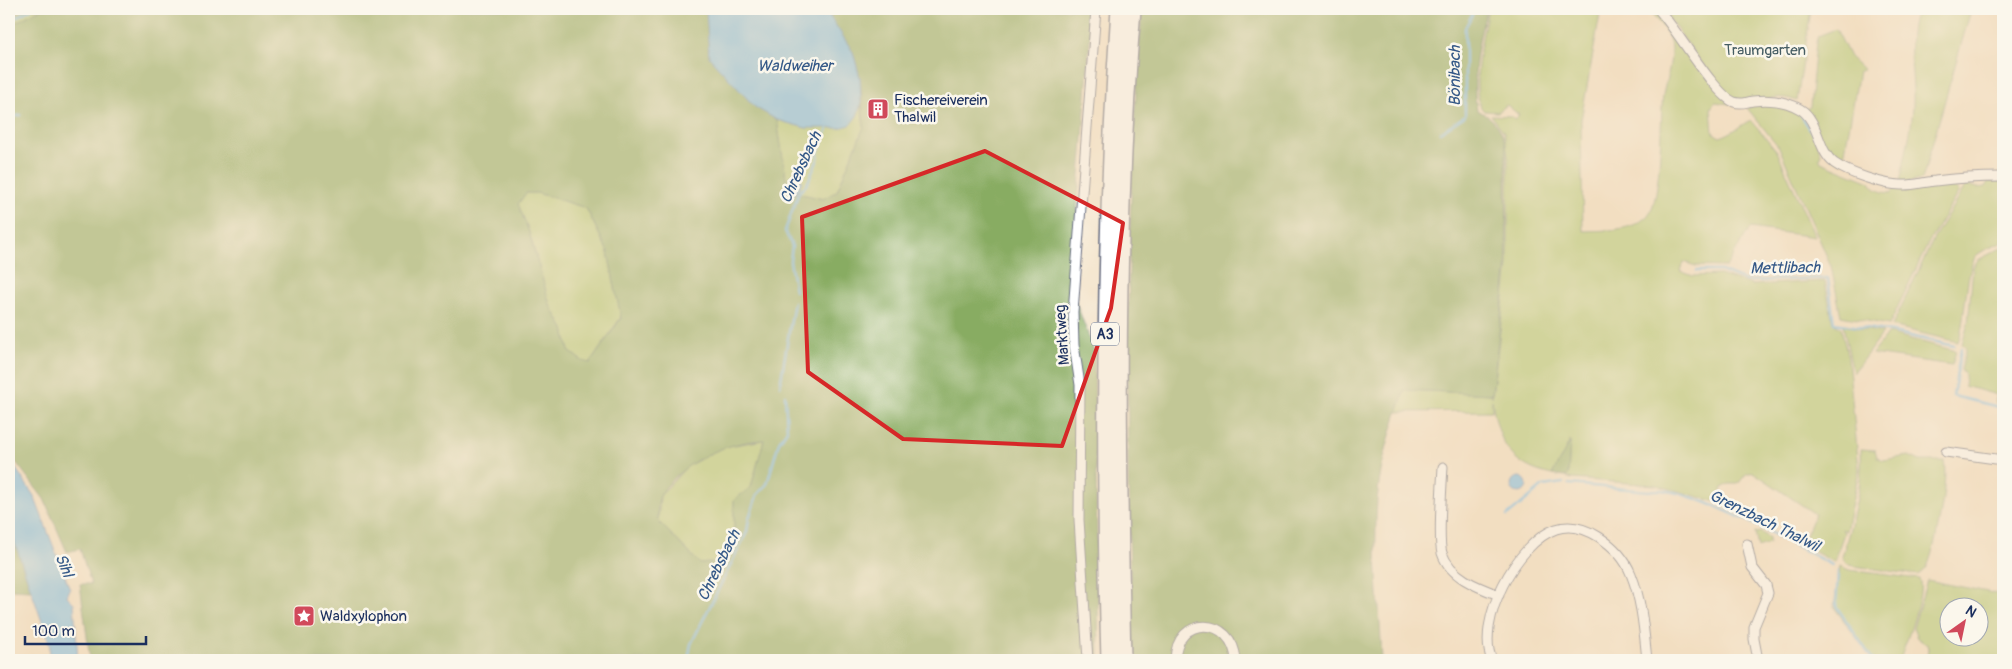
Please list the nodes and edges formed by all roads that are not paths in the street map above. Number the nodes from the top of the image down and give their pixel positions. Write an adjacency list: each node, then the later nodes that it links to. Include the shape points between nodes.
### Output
1 (1096, 9): 11 (street, Marktweg, via 1072,312 1080,385 1079,520)
2 (1119, 9): 12 (highway, A3, via 1110,143 1105,310)
3 (1132, 9): 13 (highway, A3, via 1120,283)
4 (1658, 9): 5 (street, via 1673,24 1712,82 1731,101 1743,104 1775,100 1792,104 1803,111 1812,123 1826,155 1851,172 1901,186 1967,177)
5 (2003, 177)
6 (1946, 452): 7 (street)
7 (2003, 460)
8 (1443, 467): 10 (street, via 1441,552 1452,570 1470,584)
9 (1747, 544): 18 (street, via 1752,567 1768,593 1754,627)
10 (1499, 595): 16 (street, via 1489,629); 17 (street, via 1513,568 1541,537 1564,527 1588,531 1607,542 1630,572 1644,625)
11 (1088, 660)
12 (1109, 660)
13 (1123, 660)
14 (1175, 660): 15 (street, via 1178,643 1186,632 1196,626 1210,626 1223,632 1230,641)
15 (1236, 660)
16 (1492, 660)
17 (1647, 660)
18 (1758, 660)

